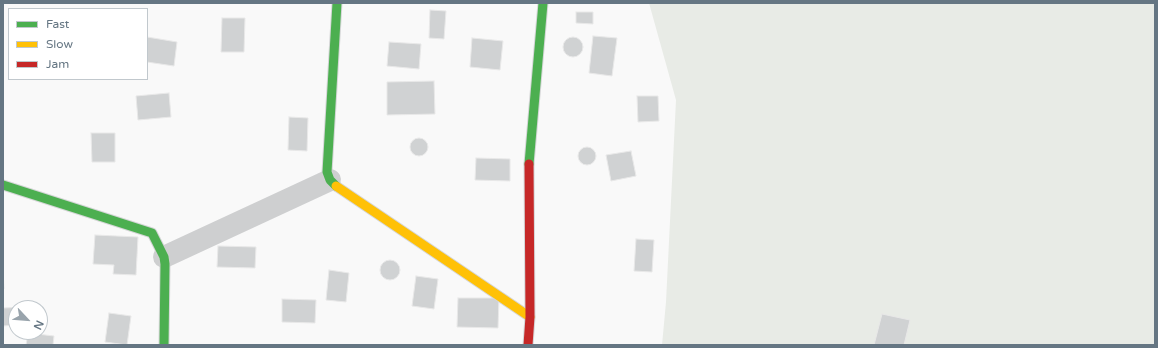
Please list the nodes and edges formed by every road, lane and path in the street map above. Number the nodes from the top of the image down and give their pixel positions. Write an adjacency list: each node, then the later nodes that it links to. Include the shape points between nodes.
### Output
1 (337, 3): 3 (street, via 327,172)
2 (543, 3): 6 (street, via 529,168)
3 (330, 180): 5 (street); 6 (street)
4 (3, 184): 5 (street, via 152,233)
5 (164, 257): 7 (street)
6 (530, 317): 8 (street)
7 (164, 345)
8 (528, 345)

